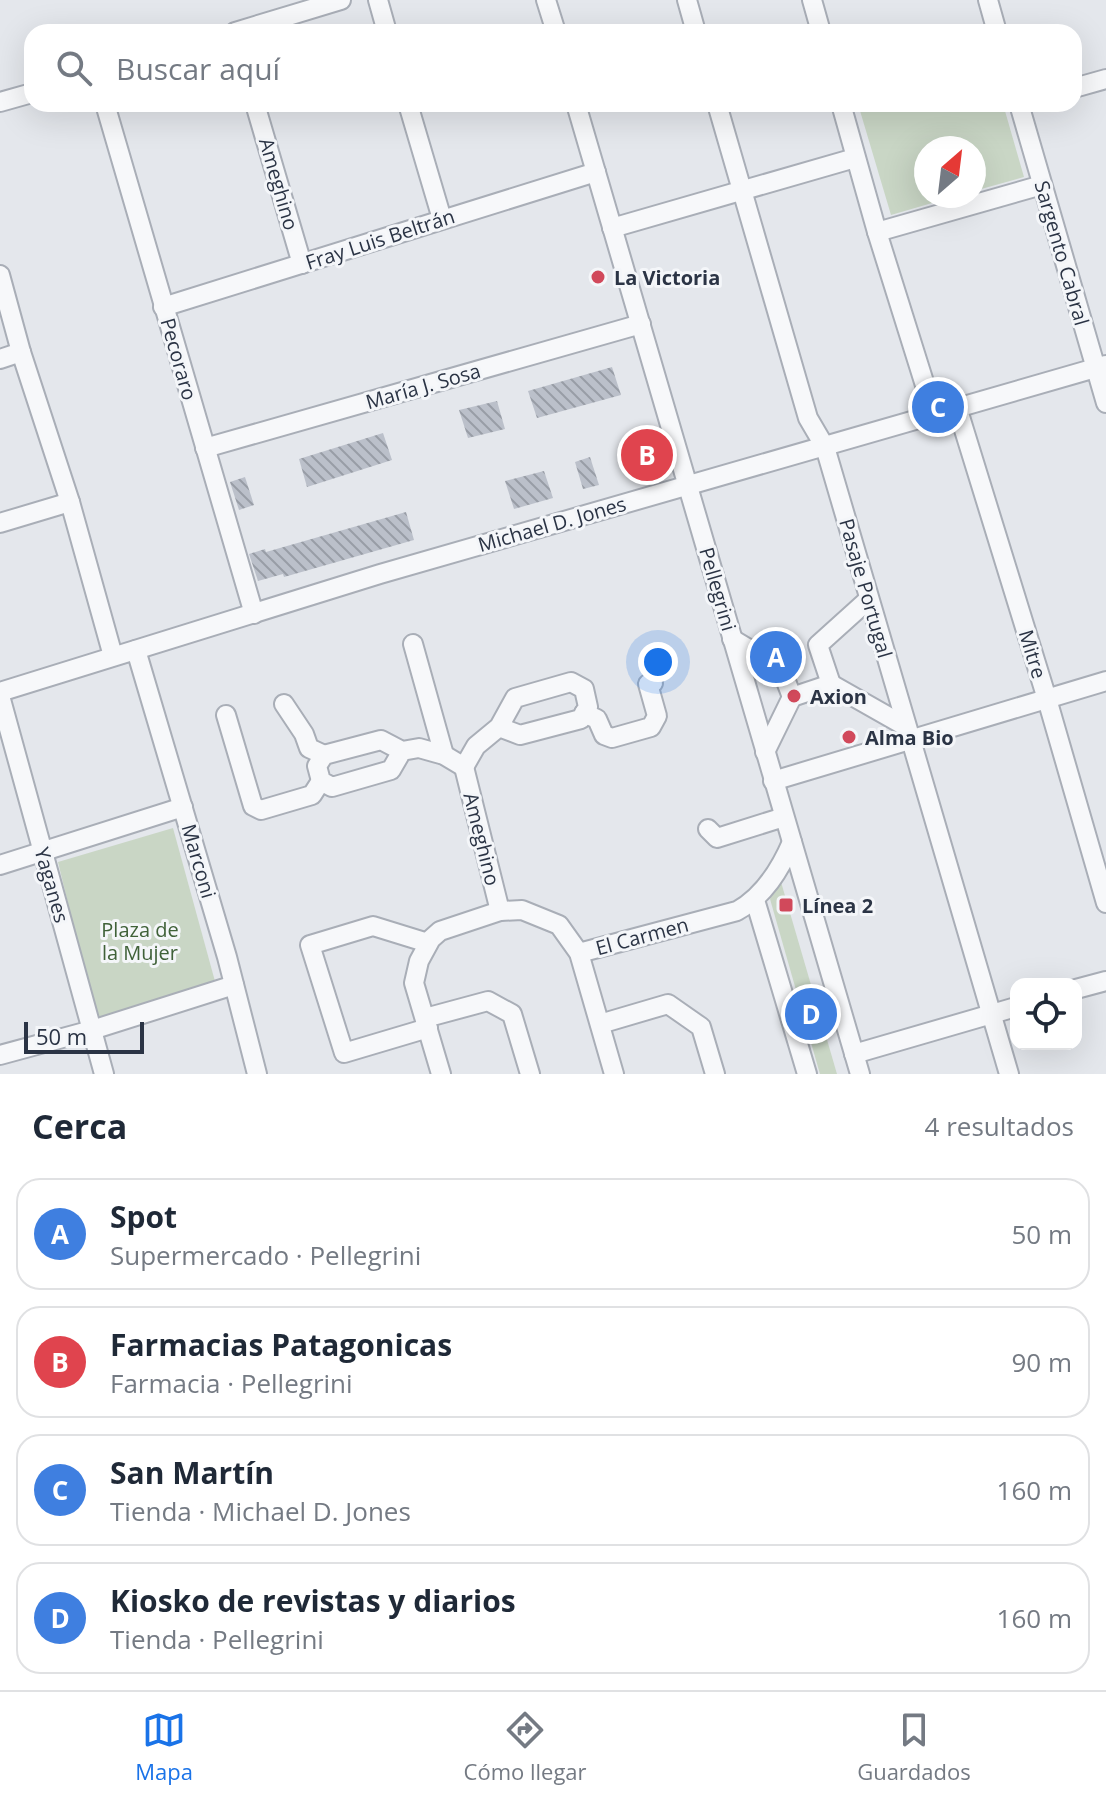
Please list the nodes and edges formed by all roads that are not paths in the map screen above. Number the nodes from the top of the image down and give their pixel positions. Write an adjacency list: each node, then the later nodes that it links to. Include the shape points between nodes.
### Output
1 (341, 0): 7 (street)
2 (378, 0): 8 (street)
3 (546, 0): 9 (street)
4 (687, 0): 10 (street)
5 (812, 0): 11 (street)
6 (988, 0): 12 (street)
7 (262, 24)
8 (385, 24)
9 (554, 24)
10 (694, 24)
11 (819, 24)
12 (995, 24)
13 (1106, 79): 14 (street)
14 (1082, 86)
15 (24, 95): 16 (street)
16 (0, 102)
17 (107, 112): 33 (street, Pecoraro)
18 (257, 112): 31 (street, Ameghino)
19 (410, 112): 28 (street)
20 (578, 112): 25 (street, Pellegrini)
21 (719, 112): 27 (street, Pasaje Portugal)
22 (843, 112): 24 (street)
23 (1021, 112): 26 (street, Sargento Cabral)
24 (855, 158): 27 (street); 30 (street)
25 (596, 172): 28 (street, Fray Luis Beltrán); 29 (street, Pellegrini)
26 (1042, 185): 30 (street); 37 (street, Sargento Cabral)
27 (742, 189): 29 (street); 41 (street, Pasaje Portugal, via 808,418)
28 (442, 219): 31 (street, Fray Luis Beltrán)
29 (612, 228): 34 (street, Pellegrini)
30 (877, 232): 40 (street)
31 (302, 264): 33 (street, Fray Luis Beltrán)
32 (0, 275): 35 (street)
33 (163, 307): 42 (street, Pecoraro)
34 (641, 324): 42 (street, María J. Sosa); 43 (street, Pellegrini)
35 (21, 352): 36 (street); 44 (street)
36 (0, 359)
37 (1101, 366): 38 (street, Sargento Cabral); 39 (street, Michael D. Jones)
38 (1106, 403)
39 (957, 407): 40 (street, Michael D. Jones); 57 (street, Mitre)
40 (934, 414): 41 (street, Michael D. Jones)
41 (825, 447): 43 (street, Michael D. Jones); 46 (street, Pasaje Portugal)
42 (205, 448): 47 (street, Pecoraro)
43 (687, 486): 47 (street, Michael D. Jones); 48 (street, Pellegrini)
44 (70, 502): 45 (street); 51 (street)
45 (0, 523)
46 (869, 599): 54 (street, via 818,645); 62 (street, Pasaje Portugal)
47 (254, 614): 50 (street, Michael D. Jones)
48 (732, 639): 56 (street, via 781,668); 64 (street, Pellegrini)
49 (413, 644): 66 (street)
50 (136, 650): 51 (street, Michael D. Jones); 70 (street, Marconi)
51 (113, 656): 55 (street, Michael D. Jones)
52 (1106, 681): 57 (street)
53 (653, 683): 59 (street, via 648,684 657,716 651,727 612,738 604,735 597,719)
54 (831, 684): 56 (street); 62 (street)
55 (0, 694): 74 (street, Yaganes)
56 (792, 697): 64 (street)
57 (1047, 699): 62 (street); 77 (street, Mitre)
58 (284, 704): 65 (street, via 309,748)
59 (584, 713): 61 (street, via 581,719 520,735); 61 (street, via 584,689 571,682 515,698)
60 (226, 715): 68 (street, via 253,806 261,810 312,795)
61 (499, 727): 67 (street, via 476,746)
62 (908, 733): 69 (street); 85 (street, Pasaje Portugal)
63 (402, 751): 65 (street, via 381,740); 66 (street, via 419,748); 68 (street, via 391,770 332,787)
64 (765, 752): 69 (street, Pellegrini)
65 (324, 755): 68 (street, via 317,766)
66 (444, 755): 67 (street)
67 (464, 767): 78 (street, Ameghino)
68 (321, 781)
69 (773, 781): 71 (street, Pellegrini)
70 (183, 807): 74 (street); 82 (street, Marconi)
71 (784, 817): 72 (street, via 717,838); 73 (street, Pellegrini)
72 (708, 829)
73 (792, 842): 76 (street, El Carmen, via 784,862); 89 (street, Pellegrini)
74 (43, 852): 75 (street); 88 (street, Yaganes)
75 (0, 865)
76 (755, 900): 80 (street, El Carmen, via 737,911); 97 (street)
77 (1106, 903)
78 (500, 911): 79 (street, El Carmen, via 440,931); 80 (street, El Carmen, via 522,910 559,925)
79 (428, 943): 86 (street, via 414,983); 86 (street, via 373,926 310,945 344,1053)
80 (579, 953): 87 (street)
81 (1106, 981): 83 (street)
82 (234, 985): 88 (street); 92 (street, Marconi)
83 (1082, 987)
84 (1010, 1009): 85 (street)
85 (992, 1014): 89 (street); 99 (street, Pasaje Portugal)
86 (426, 1023): 93 (street); 94 (street, via 488,1001 512,1014)
87 (600, 1024): 95 (street); 96 (street, via 668,1004 701,1027)
88 (92, 1030): 90 (street); 91 (street, Yaganes)
89 (854, 1054): 98 (street, Pellegrini)
90 (0, 1055)
91 (104, 1074)
92 (257, 1074)
93 (441, 1074)
94 (530, 1074)
95 (614, 1074)
96 (715, 1074)
97 (807, 1074)
98 (860, 1074)
99 (1009, 1074)

